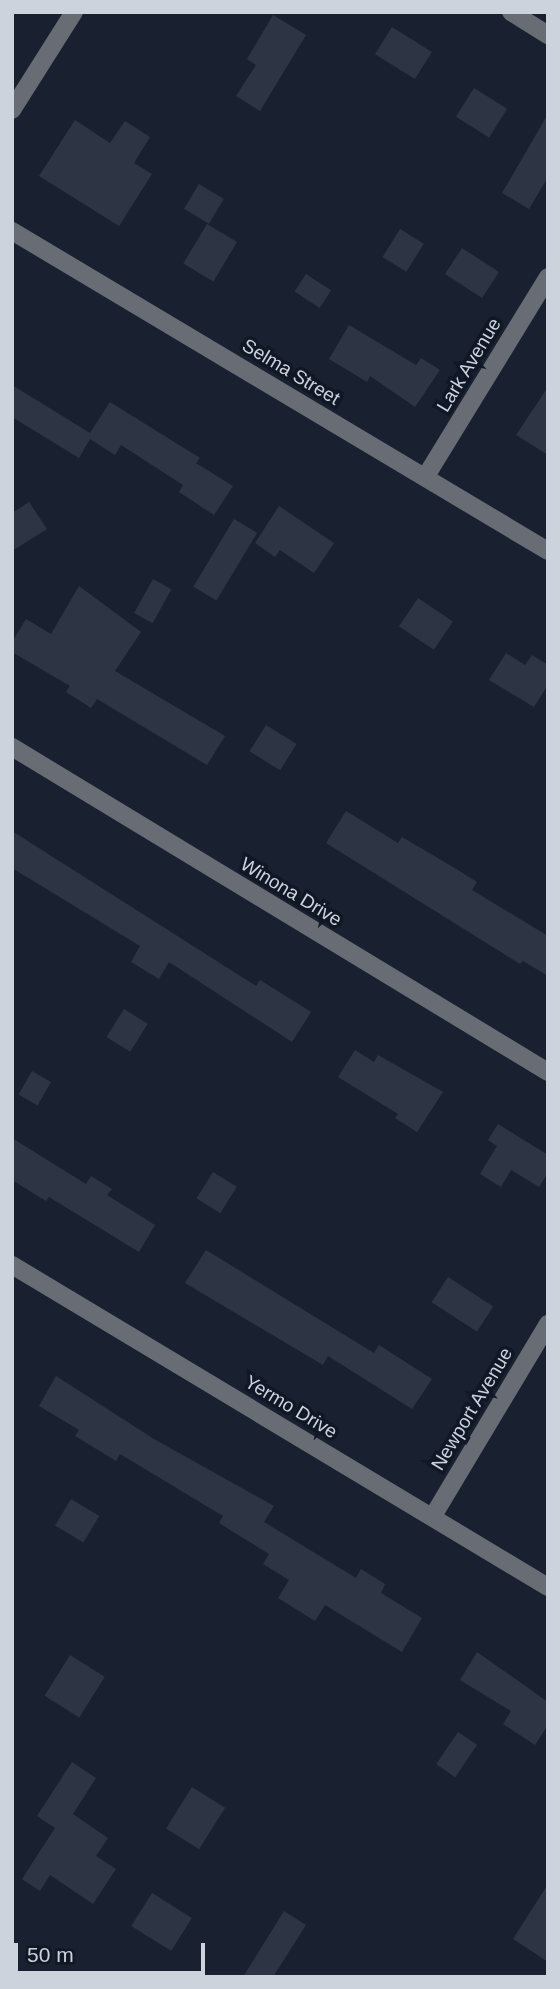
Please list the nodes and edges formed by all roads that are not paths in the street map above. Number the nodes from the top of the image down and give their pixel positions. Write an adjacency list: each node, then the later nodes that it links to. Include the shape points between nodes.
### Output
1 (74, 12): 4 (street)
2 (510, 12): 3 (street)
3 (548, 35)
4 (12, 110)
5 (12, 231): 7 (street, Selma Street)
6 (548, 276): 7 (street, Lark Avenue)
7 (426, 476): 8 (street, Selma Street)
8 (548, 551)
9 (12, 747): 10 (street, Winona Drive)
10 (548, 1072)
11 (12, 1265): 13 (street, Yermo Drive)
12 (548, 1324): 13 (street, Newport Avenue)
13 (433, 1516): 14 (street, Yermo Drive)
14 (548, 1587)

